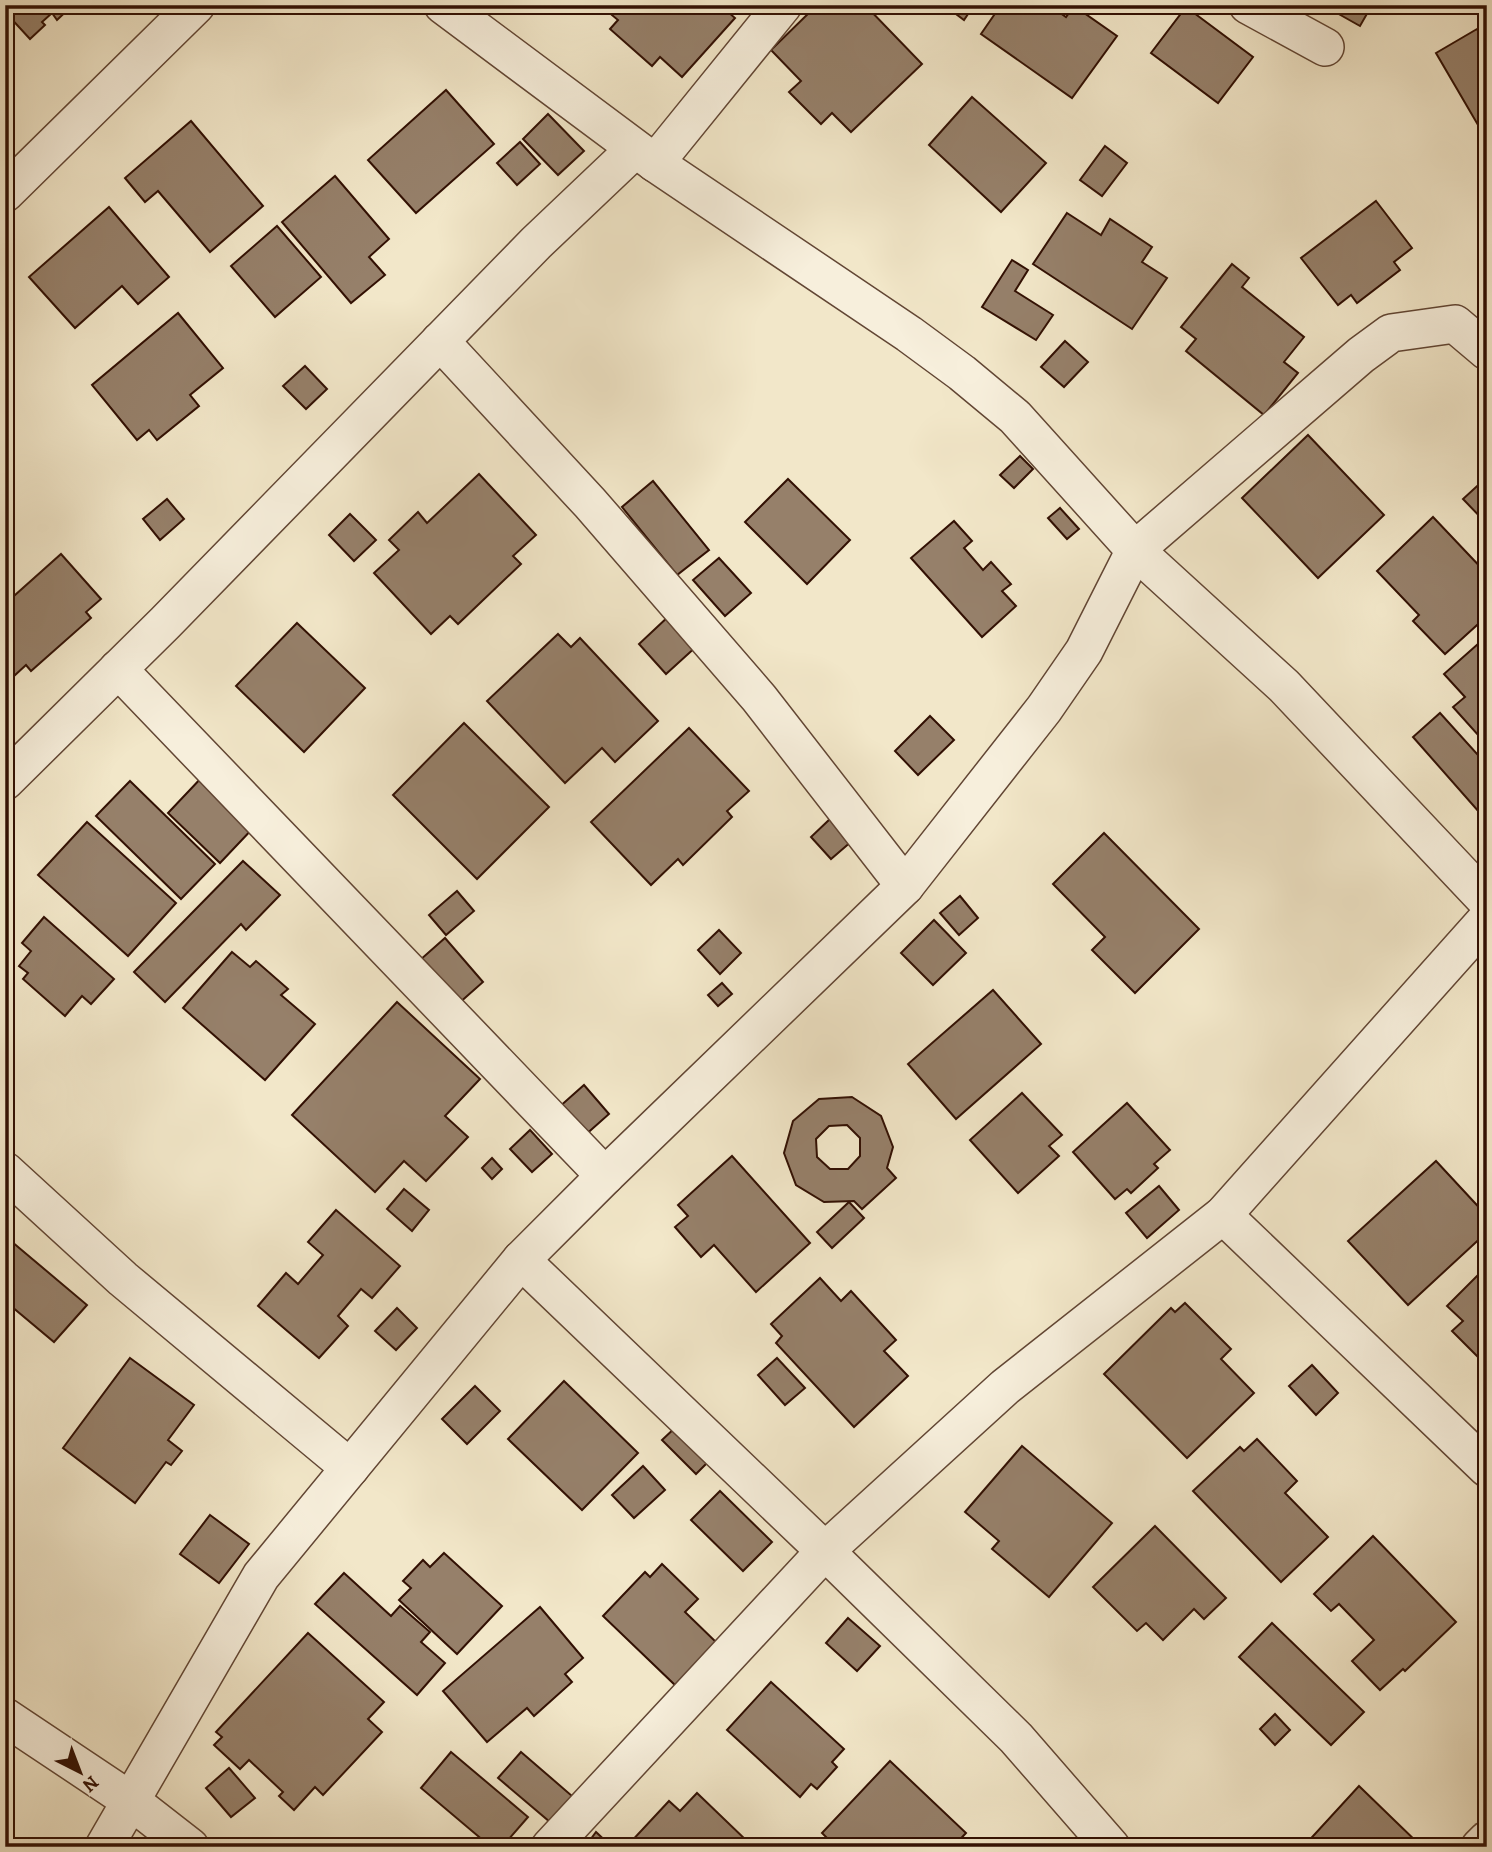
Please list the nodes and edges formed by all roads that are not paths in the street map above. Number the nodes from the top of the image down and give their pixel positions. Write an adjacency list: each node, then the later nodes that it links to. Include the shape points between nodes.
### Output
1 (196, 5): 7 (street)
2 (443, 5): 6 (street)
3 (783, 5): 6 (street)
4 (1248, 5): 5 (street)
5 (1325, 47)
6 (645, 156): 8 (street, via 536,243); 10 (street, via 962,373 1015,417)
7 (5, 193)
8 (440, 341): 11 (street); 13 (street, via 590,503 759,698)
9 (1487, 351): 10 (street, via 1455,324 1391,333)
10 (1135, 550): 13 (street, via 1084,651); 14 (street, via 1284,686)
11 (118, 669): 12 (street); 17 (street)
12 (5, 781)
13 (905, 886): 17 (street)
14 (1487, 901)
15 (1487, 919): 18 (street)
16 (5, 1171): 20 (street, via 123,1279)
17 (605, 1176): 19 (street)
18 (1223, 1214): 21 (street); 22 (street, via 1005,1387)
19 (521, 1260): 20 (street); 22 (street)
20 (350, 1468): 24 (street, via 261,1576)
21 (1487, 1468)
22 (825, 1551): 28 (street); 29 (street, via 1016,1738)
23 (5, 1717): 24 (street)
24 (131, 1801): 26 (street); 27 (street)
25 (1487, 1840): 30 (street)
26 (104, 1847)
27 (190, 1847)
28 (550, 1847)
29 (1111, 1847)
30 (1480, 1847)

